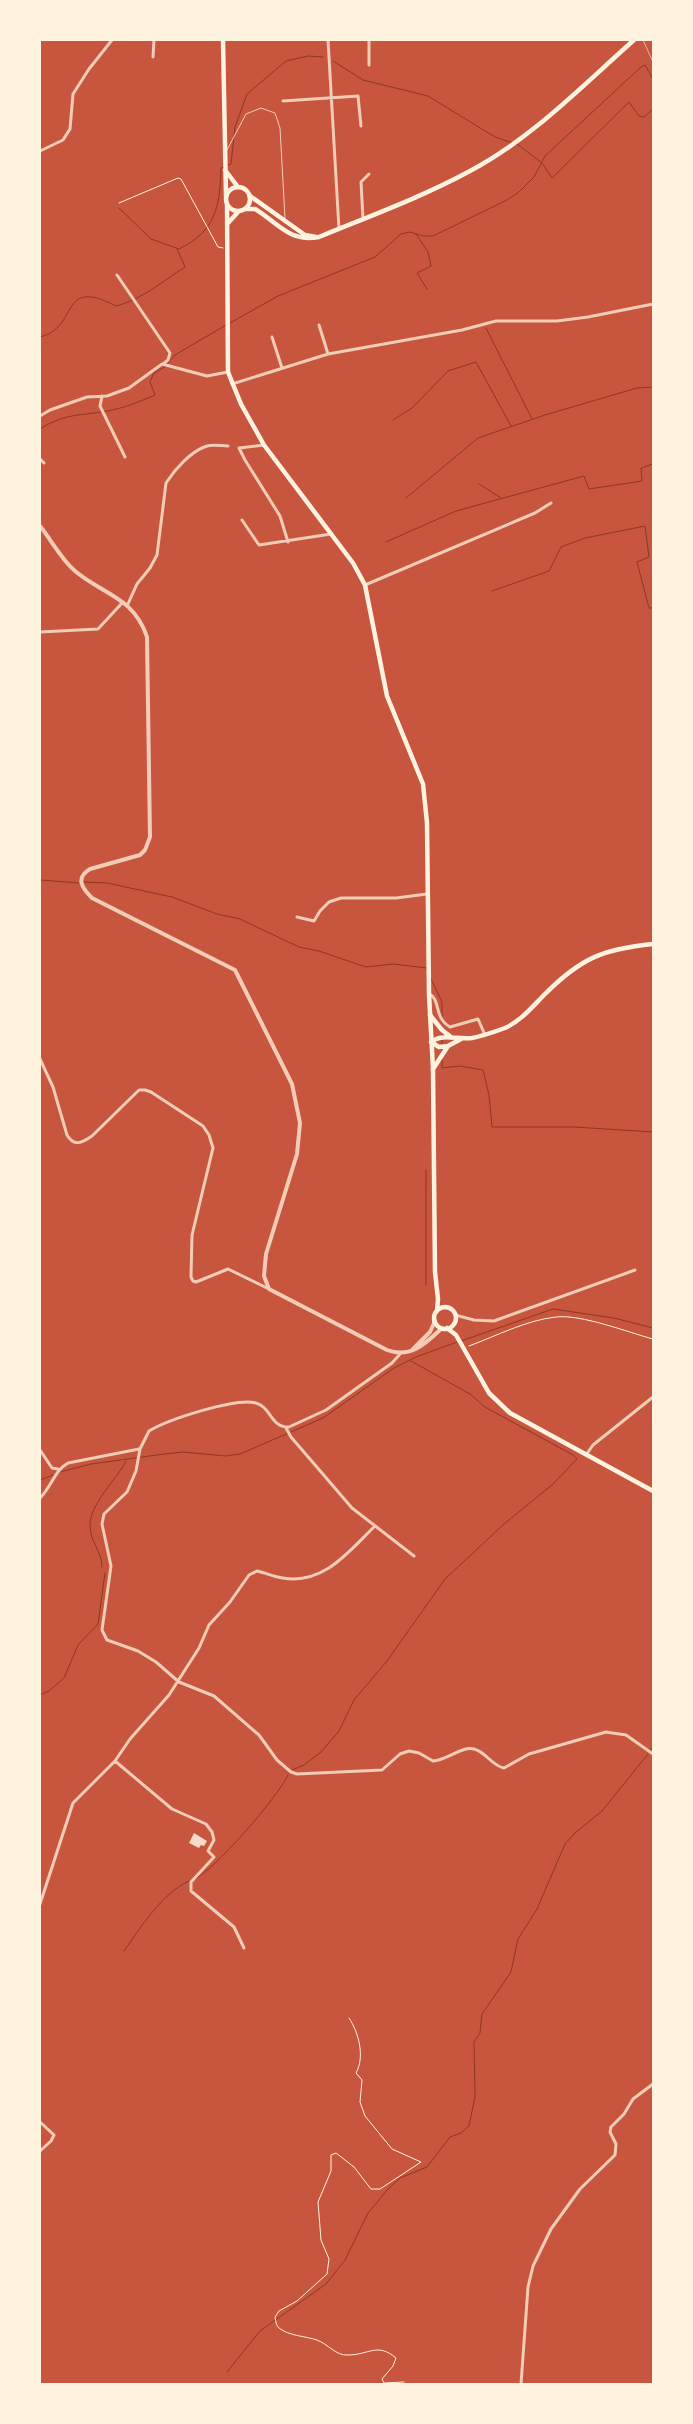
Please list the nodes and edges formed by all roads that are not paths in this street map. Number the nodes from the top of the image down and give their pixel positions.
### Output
1 (112, 40) edge
2 (154, 40) edge
3 (223, 40) edge
4 (328, 40) edge
5 (369, 40) edge
6 (634, 40) edge
7 (153, 57) dead end
8 (369, 65) dead end
9 (331, 98) junction
10 (283, 101) dead end
11 (361, 126) dead end
12 (40, 151) edge
13 (224, 156) junction
14 (225, 169) junction
15 (369, 174) dead end
16 (238, 187) junction
17 (226, 196) junction
18 (250, 196) junction
19 (226, 203) junction
20 (246, 209) junction
21 (238, 212) junction
22 (363, 219) junction
23 (285, 221) junction
24 (227, 224) junction
25 (339, 229) junction
26 (320, 237) junction
27 (117, 275) dead end
28 (653, 304) edge
29 (318, 325) dead end
30 (272, 337) dead end
31 (328, 354) junction
32 (162, 364) junction
33 (282, 368) junction
34 (228, 372) junction
35 (232, 384) junction
36 (102, 396) junction
37 (40, 416) edge
38 (263, 445) junction
39 (228, 446) dead end
40 (125, 457) dead end
41 (40, 459) edge
42 (44, 463) dead end
43 (551, 503) dead end
44 (242, 520) dead end
45 (40, 526) edge
46 (331, 534) junction
47 (288, 542) junction
48 (365, 585) junction
49 (124, 601) junction
50 (127, 606) junction
51 (40, 632) edge
52 (427, 894) junction
53 (297, 917) dead end
54 (653, 944) edge
55 (429, 994) junction
56 (429, 1013) junction
57 (485, 1035) junction
58 (451, 1037) junction
59 (461, 1039) junction
60 (431, 1042) junction
61 (448, 1046) junction
62 (40, 1058) edge
63 (433, 1069) junction
64 (635, 1270) dead end
65 (269, 1289) junction
66 (438, 1296) junction
67 (449, 1308) junction
68 (437, 1311) junction
69 (455, 1315) junction
70 (435, 1321) junction
71 (454, 1323) junction
72 (445, 1328) junction
73 (456, 1337) junction
74 (407, 1353) junction
75 (400, 1354) junction
76 (653, 1397) edge
77 (287, 1429) junction
78 (140, 1449) junction
79 (40, 1450) edge
80 (586, 1455) junction
81 (58, 1469) junction
82 (653, 1491) edge
83 (40, 1498) edge
84 (375, 1526) junction
85 (414, 1556) dead end
86 (179, 1682) junction
87 (653, 1754) edge
88 (115, 1761) junction
89 (40, 1904) edge
90 (244, 1948) dead end
91 (653, 2084) edge
92 (40, 2122) edge
93 (40, 2150) edge
94 (521, 2384) edge

1 - 12 street
2 - 7 street
3 - 13 main road
4 - 9 street
5 - 8 street
6 - 22 main road
9 - 10 street
9 - 11 street
9 - 25 street
13 - 14 main road
13 - 23 lane
14 - 16 main road
14 - 17 main road
15 - 22 street
16 - 17 main road
16 - 18 main road
17 - 19 main road
18 - 20 main road
18 - 23 main road
19 - 21 main road
19 - 24 main road
20 - 21 main road
20 - 26 main road
21 - 24 main road
22 - 25 main road
23 - 26 main road
24 - 34 main road
25 - 26 main road
27 - 32 street
28 - 31 street
29 - 31 street
30 - 33 street
31 - 33 street
32 - 34 street
32 - 36 street
33 - 35 street
34 - 35 main road
35 - 38 main road
36 - 37 street
36 - 40 street
38 - 46 main road
38 - 47 street
39 - 50 street
41 - 42 street
43 - 48 street
44 - 47 street
45 - 49 street
46 - 47 street
46 - 48 main road
48 - 52 main road
49 - 50 street
49 - 51 street
50 - 65 street
52 - 53 street
52 - 55 main road
54 - 57 main road
55 - 56 main road
55 - 57 street
56 - 58 main road
56 - 60 main road
57 - 59 main road
58 - 59 main road
58 - 60 main road
59 - 61 main road
60 - 61 main road
60 - 63 main road
61 - 63 main road
62 - 65 street
63 - 66 main road
64 - 69 street
65 - 75 street
66 - 67 main road
66 - 68 main road
67 - 68 main road
67 - 69 main road
68 - 70 main road
69 - 71 main road
70 - 72 main road
70 - 74 street
71 - 72 main road
71 - 73 main road
72 - 73 main road
72 - 74 street
73 - 80 main road
74 - 75 street
75 - 77 street
76 - 80 street
77 - 78 street
77 - 84 street
78 - 81 street
78 - 86 street
79 - 81 street
80 - 82 main road
81 - 83 street
84 - 85 street
84 - 86 street
86 - 87 street
86 - 88 street
88 - 89 street
88 - 90 street
91 - 94 street
92 - 93 street

